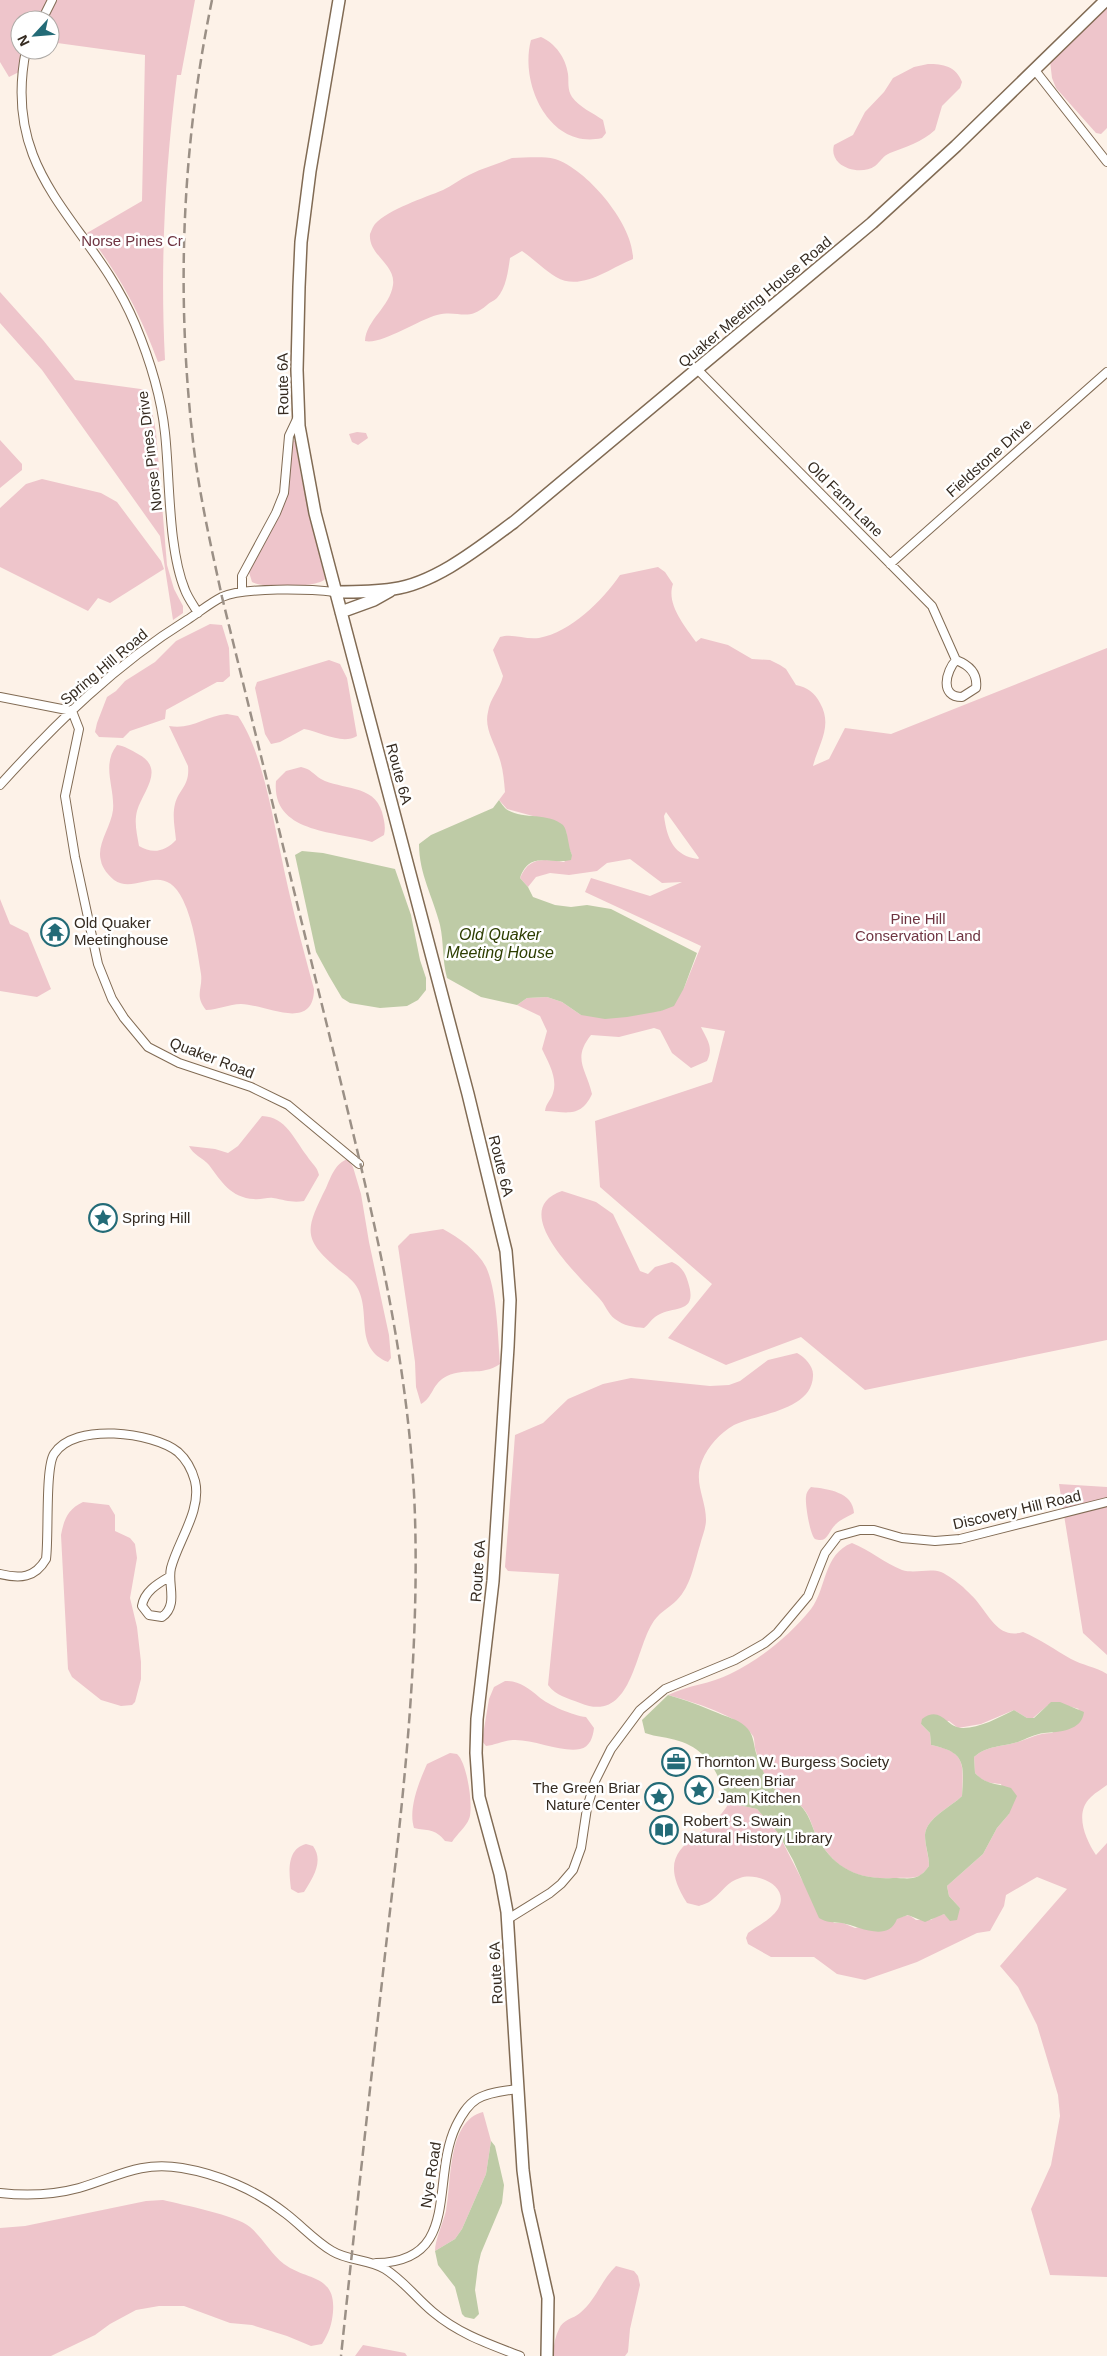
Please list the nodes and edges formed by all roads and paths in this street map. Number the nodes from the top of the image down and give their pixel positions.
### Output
1 (339, 0) edge
2 (1106, 0) edge
3 (23, 60) edge
4 (1034, 70) junction
5 (1107, 162) edge
6 (697, 369) junction
7 (1107, 372) edge
8 (298, 416) junction
9 (890, 564) junction
10 (394, 589) junction
11 (242, 592) junction
12 (335, 592) junction
13 (341, 612) junction
14 (198, 613) junction
15 (956, 660) junction
16 (0, 697) edge
17 (72, 711) junction
18 (0, 785) edge
19 (359, 1164) dead end
20 (1107, 1502) edge
21 (0, 1574) edge
22 (169, 1577) junction
23 (508, 1919) junction
24 (518, 2089) junction
25 (0, 2193) edge
26 (374, 2263) junction
27 (520, 2356) edge
28 (547, 2356) edge

1 - 8 main road, Route 6A
2 - 4 main road, Quaker Meeting House Road
3 - 14 street, Norse Pines Drive
4 - 5 street
4 - 6 main road, Quaker Meeting House Road
6 - 9 street, Old Farm Lane
6 - 10 main road, Quaker Meeting House Road
7 - 9 street, Fieldstone Drive
8 - 11 street
8 - 12 main road, Route 6A
9 - 15 street, Old Farm Lane
10 - 12 main road, Quaker Meeting House Road
10 - 13 main road, Quaker Meeting House Road
11 - 12 street, Spring Hill Road
11 - 14 street, Spring Hill Road
12 - 13 main road, Route 6A
13 - 23 main road, Route 6A
14 - 17 street, Spring Hill Road
15 - 15 street
16 - 17 street
17 - 18 street, Spring Hill Road
17 - 19 street, Quaker Road
20 - 23 street, Discovery Hill Road
21 - 22 street
22 - 22 street
23 - 24 main road, Route 6A
24 - 26 street, Nye Road
24 - 28 main road, Route 6A
25 - 26 street
26 - 27 street

